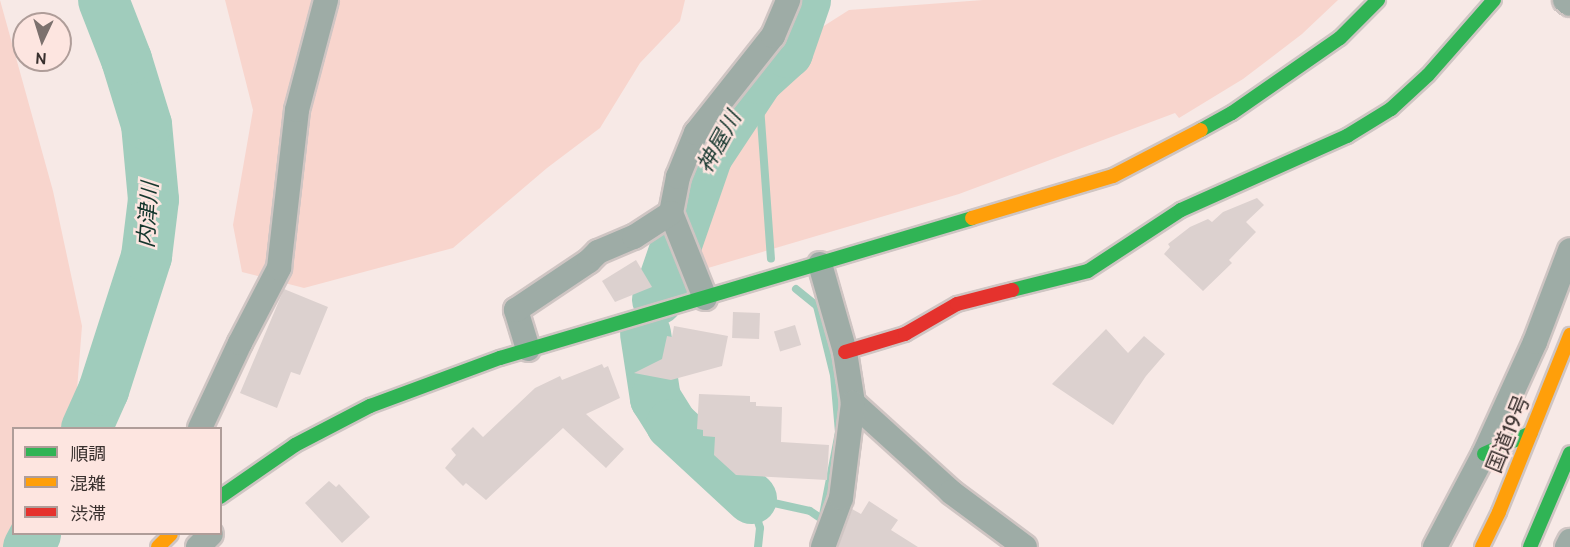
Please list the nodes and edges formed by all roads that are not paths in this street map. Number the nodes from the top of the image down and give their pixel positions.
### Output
1 (326, 0) edge
2 (789, 0) edge
3 (1378, 0) edge
4 (1494, 0) edge
5 (1565, 0) edge
6 (1570, 4) edge
7 (677, 226) junction
8 (1570, 250) edge
9 (820, 264) junction
10 (705, 298) junction
11 (1570, 335) edge
12 (528, 350) junction
13 (845, 352) junction
14 (853, 403) junction
15 (201, 427) edge
16 (1531, 433) junction
17 (1570, 453) edge
18 (1484, 454) junction
19 (222, 500) edge
20 (170, 535) edge
21 (210, 535) edge
22 (1570, 541) edge
23 (158, 547) edge
24 (198, 547) edge
25 (823, 547) edge
26 (1025, 547) edge
27 (1435, 547) edge
28 (1482, 547) edge
29 (1530, 547) edge
30 (1567, 547) edge

1 - 15 street
2 - 7 street
3 - 9 main road
4 - 13 main road
5 - 6 street
7 - 10 street
7 - 12 street
8 - 18 street
9 - 10 main road
9 - 13 street
10 - 12 main road
11 - 16 main road, 国道19号
12 - 19 main road
13 - 14 street
14 - 25 street
14 - 26 street
16 - 18 main road
16 - 28 main road, 国道19号
17 - 29 main road
18 - 27 street
20 - 23 main road
21 - 24 street
22 - 30 street

